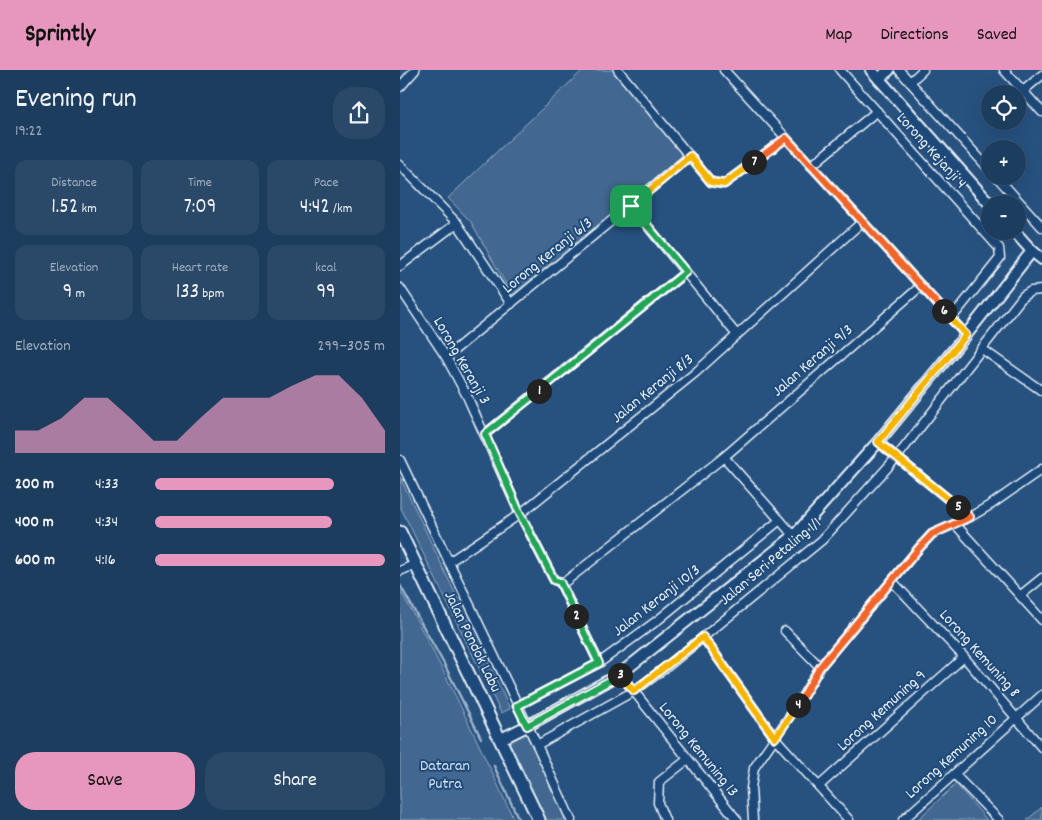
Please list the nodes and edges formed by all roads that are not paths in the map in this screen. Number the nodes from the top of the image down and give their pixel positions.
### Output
1 (415, 70) edge
2 (618, 70) edge
3 (724, 70) edge
4 (840, 70) edge
5 (871, 70) edge
6 (889, 70) edge
7 (899, 70) edge
8 (923, 70) edge
9 (1004, 70) edge
10 (1042, 75) edge
11 (879, 79) junction
12 (910, 82) junction
13 (1018, 85) edge
14 (400, 87) edge
15 (1026, 88) edge
16 (1026, 94) edge
17 (877, 111) junction
18 (1042, 112) edge
19 (786, 138) junction
20 (690, 156) junction
21 (981, 160) edge
22 (400, 165) edge
23 (811, 166) junction
24 (1004, 185) edge
25 (982, 195) edge
26 (631, 206) junction
27 (862, 222) junction
28 (458, 224) junction
29 (1042, 227) edge
30 (1022, 240) edge
31 (1032, 251) junction
32 (1042, 259) edge
33 (400, 266) edge
34 (686, 272) junction
35 (921, 286) junction
36 (400, 288) edge
37 (1042, 290) edge
38 (511, 304) junction
39 (951, 319) junction
40 (737, 335) junction
41 (966, 335) junction
42 (982, 349) junction
43 (446, 357) junction
44 (1042, 391) edge
45 (485, 434) junction
46 (878, 442) junction
47 (724, 456) junction
48 (897, 457) junction
49 (400, 460) edge
50 (1042, 469) edge
51 (520, 514) junction
52 (970, 517) junction
53 (780, 520) junction
54 (955, 524) junction
55 (400, 532) edge
56 (794, 536) junction
57 (450, 562) junction
58 (416, 564) junction
59 (400, 571) edge
60 (1042, 578) edge
61 (892, 581) junction
62 (560, 582) junction
63 (1021, 595) junction
64 (1042, 620) edge
65 (785, 631) dead end
66 (703, 637) junction
67 (964, 657) junction
68 (599, 663) junction
69 (820, 667) junction
70 (620, 674) junction
71 (634, 691) junction
72 (1042, 695) edge
73 (517, 706) junction
74 (1016, 718) junction
75 (527, 726) junction
76 (500, 738) junction
77 (775, 738) junction
78 (537, 746) junction
79 (1042, 748) edge
80 (687, 760) junction
81 (954, 774) junction
82 (819, 786) junction
83 (539, 820) edge
84 (571, 820) edge
85 (665, 820) edge
86 (737, 820) edge
87 (752, 820) edge
88 (849, 820) edge
89 (904, 820) edge
90 (1000, 820) edge

1 - 14 street
2 - 20 street
3 - 19 street
4 - 17 street, Lorong Kejanji 4
5 - 11 street
6 - 11 street
7 - 12 street
8 - 12 street
9 - 13 street
10 - 15 street
11 - 25 street
12 - 21 street
16 - 18 street
17 - 23 street
17 - 39 street, Lorong Kejanji 4
19 - 20 street
19 - 23 street
20 - 26 street, Lorong Keranji 6/3
22 - 28 street
23 - 27 street
24 - 29 street
26 - 34 street
26 - 38 street, Lorong Keranji 6/3
27 - 35 street
27 - 40 street, Jalan Keranji 8/3
28 - 33 street
28 - 38 street
30 - 31 street
31 - 32 street
31 - 41 street
34 - 40 street
34 - 45 street
35 - 39 street
35 - 47 street, Jalan Keranji 9/3
36 - 43 street, Lorong Keranji 3
37 - 42 street, Jalan Seri Petaling 1/1
38 - 43 street, Lorong Keranji 6/3
39 - 41 street
40 - 51 street, Jalan Keranji 8/3
41 - 46 street
42 - 44 street
42 - 48 street, Jalan Seri Petaling 1/1
43 - 45 street, Lorong Keranji 3
45 - 51 street, Lorong Keranji 3
46 - 48 street
46 - 56 street
47 - 53 street
47 - 62 street, Jalan Keranji 9/3
48 - 52 street
48 - 66 street, Jalan Seri Petaling 1/1
49 - 57 street
50 - 52 street
51 - 57 street, Jalan Keranji 8/3
51 - 62 street, Lorong Keranji 3
52 - 54 street
53 - 56 street
53 - 68 street, Jalan Keranji 10/3
54 - 61 street
54 - 63 street
55 - 58 main road, Jalan Pondok Labu
56 - 70 street
57 - 73 street
58 - 59 street
58 - 76 main road, Jalan Pondok Labu
60 - 63 street
61 - 67 street, Lorong Kemuning 8
61 - 69 street
62 - 68 street, Lorong Keranji 3
63 - 64 street
65 - 69 street
66 - 71 street, Jalan Seri Petaling 1/1
66 - 77 street
67 - 74 street, Lorong Kemuning 8
67 - 82 street, Lorong Kemuning 9
68 - 73 street, Jalan Keranji 10/3
69 - 77 street
70 - 71 street, Lorong Kemuning 13
70 - 75 street
71 - 78 street, Jalan Seri Petaling 1/1
71 - 80 street, Lorong Kemuning 13
72 - 74 street, Lorong Kemuning 10
73 - 75 street
74 - 79 street, Lorong Kemuning 8
74 - 81 street, Lorong Kemuning 10
75 - 76 street
75 - 78 street
76 - 83 main road, Jalan Pondok Labu
77 - 82 street
77 - 87 street
78 - 84 street
80 - 85 street
80 - 86 street, Lorong Kemuning 13
81 - 89 street, Lorong Kemuning 10
81 - 90 street
82 - 88 street

